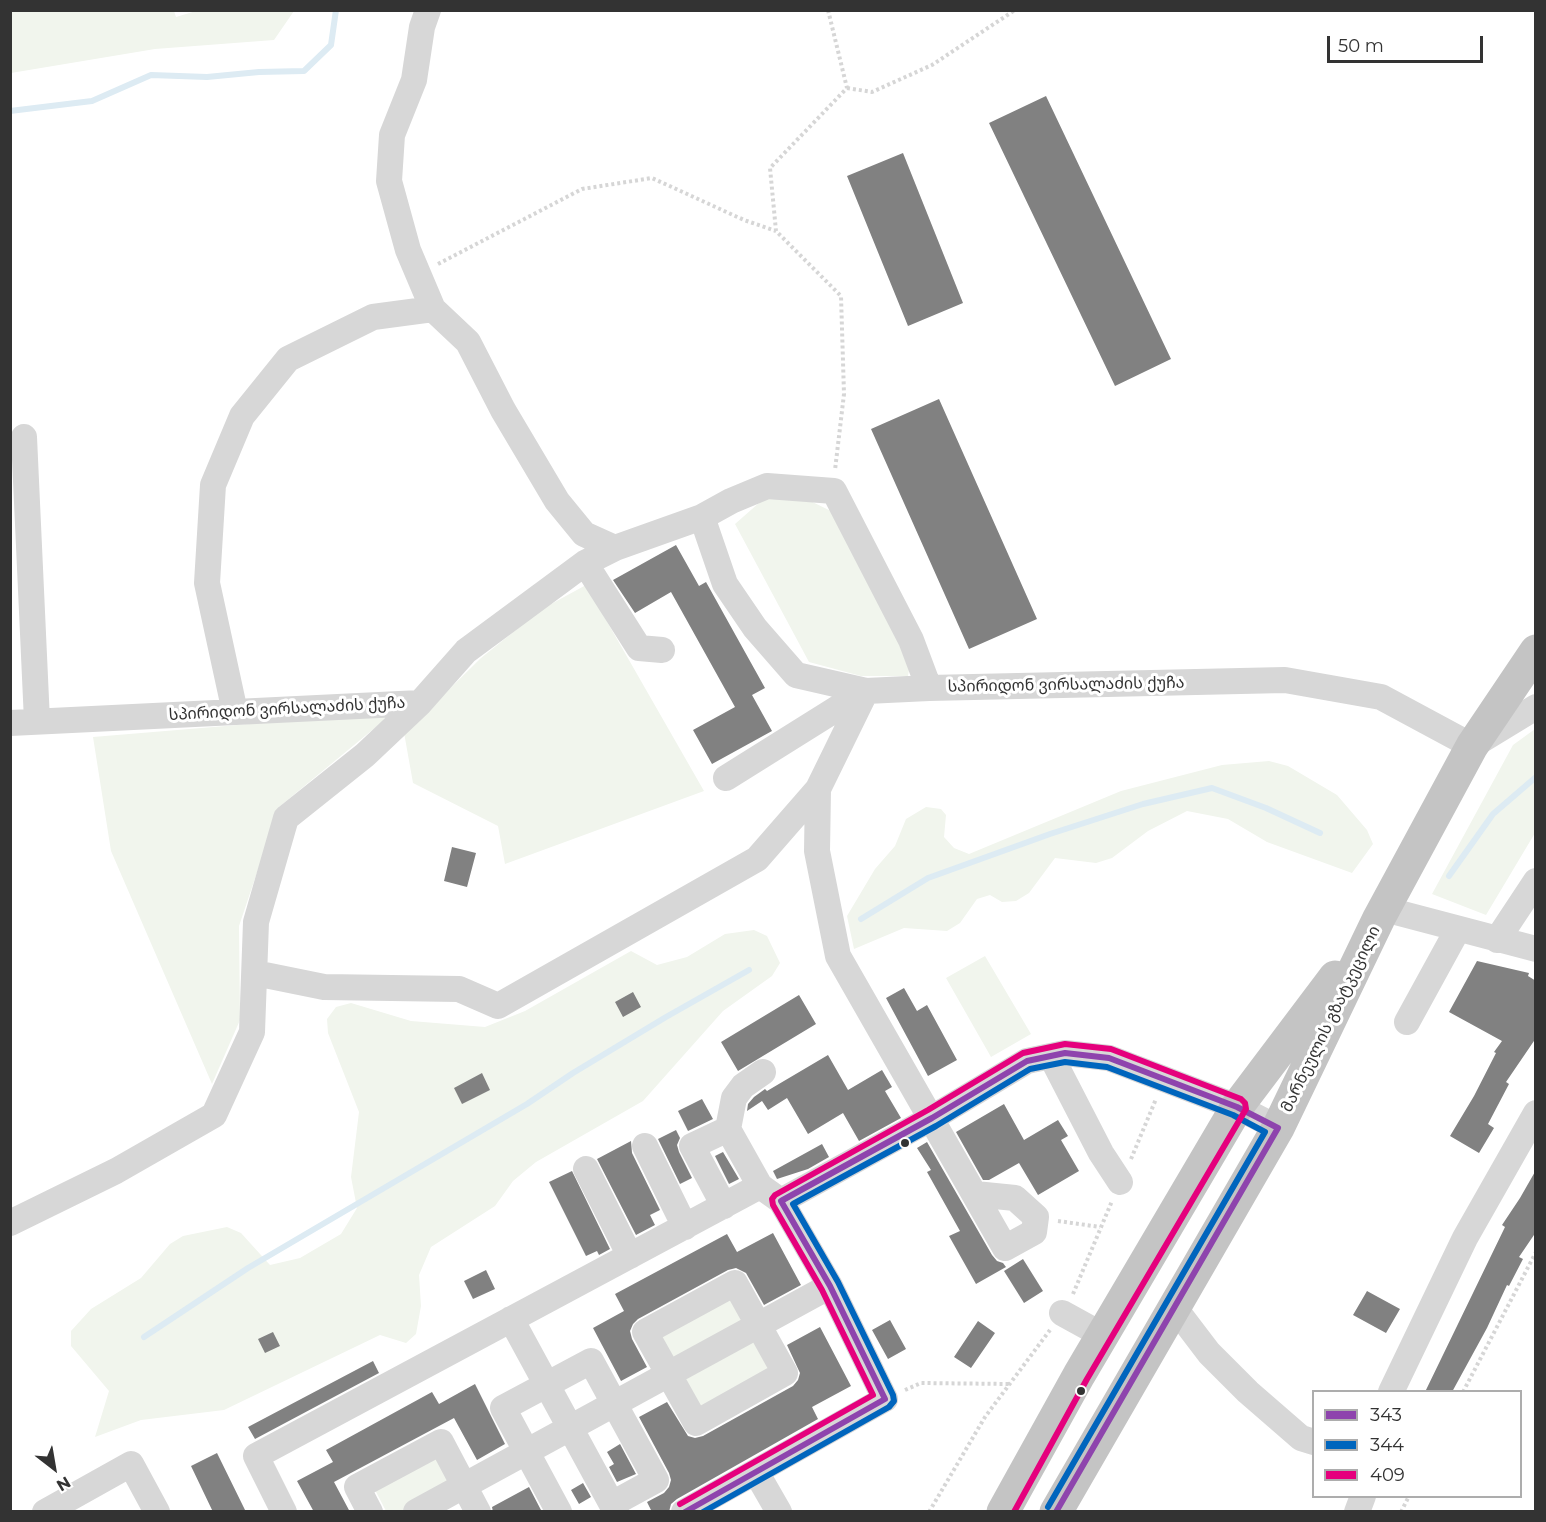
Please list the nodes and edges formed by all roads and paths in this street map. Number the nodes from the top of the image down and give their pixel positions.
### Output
1 (428, 10) edge
2 (828, 10) edge
3 (1015, 10) edge
4 (847, 88) junction
5 (776, 231) junction
6 (418, 272) junction
7 (433, 309) junction
8 (24, 437) dead end
9 (834, 490) junction
10 (702, 517) junction
11 (615, 548) junction
12 (585, 563) junction
13 (662, 650) dead end
14 (1536, 651) edge
15 (929, 688) junction
16 (866, 691) junction
17 (420, 703) junction
18 (1536, 707) edge
19 (235, 712) junction
20 (37, 721) junction
21 (10, 723) edge
22 (1472, 746) junction
23 (726, 778) dead end
24 (818, 789) junction
25 (1536, 881) edge
26 (1382, 913) junction
27 (1458, 929) junction
28 (1497, 940) junction
29 (1536, 949) edge
30 (255, 973) junction
31 (1407, 1022) dead end
32 (1051, 1056) junction
33 (763, 1072) dead end
34 (1237, 1107) junction
35 (1536, 1113) edge
36 (932, 1118) junction
37 (1278, 1128) junction
38 (728, 1129) junction
39 (645, 1146) dead end
40 (586, 1169) dead end
41 (1120, 1182) dead end
42 (760, 1186) junction
43 (975, 1194) junction
44 (781, 1201) junction
45 (724, 1206) junction
46 (1036, 1217) junction
47 (10, 1223) edge
48 (685, 1227) junction
49 (1100, 1227) dead end
50 (1536, 1252) edge
51 (630, 1256) junction
52 (830, 1286) junction
53 (1174, 1307) junction
54 (1062, 1313) dead end
55 (511, 1319) junction
56 (758, 1326) junction
57 (1102, 1335) junction
58 (669, 1374) junction
59 (547, 1384) junction
60 (1011, 1384) dead end
61 (1392, 1390) edge
62 (1464, 1390) edge
63 (885, 1399) junction
64 (614, 1403) junction
65 (570, 1427) junction
66 (1312, 1441) edge
67 (526, 1451) junction
68 (756, 1472) junction
69 (464, 1485) junction
70 (1363, 1498) edge
71 (1408, 1498) edge
72 (614, 1508) edge
73 (45, 1512) edge
74 (157, 1512) edge
75 (284, 1512) edge
76 (370, 1512) edge
77 (416, 1512) edge
78 (478, 1512) edge
79 (559, 1512) edge
80 (684, 1512) edge
81 (779, 1512) edge
82 (1003, 1512) edge
83 (1056, 1512) edge
84 (1357, 1512) edge
85 (1401, 1512) edge

1 - 6 street
2 - 4 path
3 - 4 path
4 - 5 path
5 - 6 path
5 - 9 path
6 - 7 street
7 - 11 street
7 - 19 street
8 - 20 street
9 - 10 street, სპირიდონ ვირსალაძის ქუჩა
9 - 15 street, სპირიდონ ვირსალაძის ქუჩა
10 - 11 street, სპირიდონ ვირსალაძის ქუჩა
10 - 16 street
11 - 12 street, სპირიდონ ვირსალაძის ქუჩა
12 - 13 street
12 - 17 street, სპირიდონ ვირსალაძის ქუჩა
14 - 22 highway
15 - 16 street
15 - 22 street, სპირიდონ ვირსალაძის ქუჩა
16 - 23 street
16 - 24 street
17 - 19 street, სპირიდონ ვირსალაძის ქუჩა
17 - 30 street
18 - 22 street
19 - 20 street, სპირიდონ ვირსალაძის ქუჩა
20 - 21 street, სპირიდონ ვირსალაძის ქუჩა
22 - 26 highway
24 - 30 street
24 - 36 street
25 - 28 street
26 - 27 street
26 - 34 highway, მარნეულის გზატკეცილი
26 - 37 highway, მარნეულის გზატკეცილი
27 - 28 street
27 - 31 street
28 - 29 street
30 - 47 street
32 - 34 street
32 - 36 street
32 - 41 street
33 - 38 street
34 - 37 street
34 - 57 highway, მარნეულის გზატკეცილი
35 - 61 street
36 - 43 street
36 - 44 street
37 - 53 highway, მარნეულის გზატკეცილი
38 - 42 street
38 - 45 street
39 - 48 street
40 - 51 street
42 - 44 street
42 - 45 street
43 - 46 street
43 - 46 street
44 - 52 street
45 - 48 street
46 - 49 path
48 - 51 street
50 - 62 path
51 - 55 street
52 - 56 street
52 - 63 street
53 - 66 street
53 - 83 highway, მარნეულის გზატკეცილი
54 - 57 street
55 - 59 street
55 - 75 street
56 - 58 street
56 - 58 street
56 - 58 street
57 - 82 highway, მარნეულის გზატკეცილი
58 - 64 street
59 - 64 street
59 - 65 street
59 - 67 street
60 - 63 path
63 - 68 street
64 - 65 street
64 - 72 street
65 - 67 street
65 - 72 street
67 - 69 street
67 - 79 street
68 - 80 street
68 - 81 street
69 - 76 street
69 - 77 street
69 - 78 street
70 - 84 street
71 - 85 path
73 - 74 street

